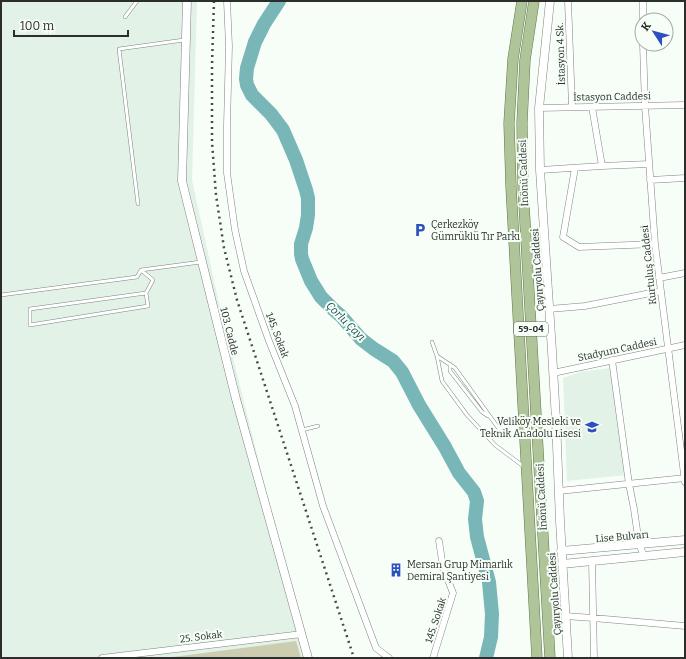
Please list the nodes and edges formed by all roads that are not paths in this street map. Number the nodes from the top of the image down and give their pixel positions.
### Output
1 (137, 1) edge
2 (187, 1) edge
3 (228, 1) edge
4 (522, 1) edge
5 (534, 1) edge
6 (550, 1) edge
7 (568, 1) edge
8 (642, 1) edge
9 (643, 12) edge
10 (125, 17) dead end
11 (186, 40) junction
12 (644, 52) edge
13 (685, 105) edge
14 (645, 106) junction
15 (572, 107) junction
16 (592, 107) junction
17 (538, 108) junction
18 (649, 164) junction
19 (602, 166) junction
20 (575, 168) junction
21 (540, 170) junction
22 (685, 178) edge
23 (650, 180) junction
24 (138, 204) dead end
25 (655, 244) junction
26 (202, 261) junction
27 (141, 270) junction
28 (685, 273) edge
29 (660, 278) junction
30 (661, 291) junction
31 (146, 293) junction
32 (1, 295) edge
33 (549, 309) junction
34 (432, 342) dead end
35 (685, 345) edge
36 (668, 348) junction
37 (437, 356) junction
38 (612, 360) junction
39 (450, 364) junction
40 (553, 373) junction
41 (490, 417) junction
42 (524, 419) junction
43 (318, 426) dead end
44 (302, 430) junction
45 (526, 468) junction
46 (685, 478) edge
47 (685, 482) edge
48 (629, 484) junction
49 (559, 492) junction
50 (685, 540) edge
51 (439, 541) dead end
52 (639, 544) junction
53 (562, 551) junction
54 (685, 552) edge
55 (644, 556) junction
56 (592, 561) junction
57 (562, 564) junction
58 (565, 616) junction
59 (593, 618) junction
60 (685, 626) edge
61 (302, 634) junction
62 (102, 658) edge
63 (308, 658) edge
64 (389, 658) edge
65 (433, 658) edge
66 (537, 658) edge
67 (550, 658) edge
68 (568, 658) edge
69 (594, 658) edge

1 - 10 lane
2 - 11 street, 103. Cadde
3 - 44 street, 145. Sokak
4 - 42 main road, 59-04
5 - 67 main road, İnönü Caddesi / 59-04
6 - 17 street, Çayıryolu Caddesi
7 - 15 street, İstasyon 4 Sk.
8 - 9 street
11 - 24 lane
11 - 26 street, 103. Cadde
12 - 14 street, Kurtuluş Caddesi
13 - 14 street, İstasyon Caddesi
14 - 16 street, İstasyon Caddesi
14 - 18 street, Kurtuluş Caddesi
15 - 16 street, İstasyon Caddesi
15 - 17 street, İstasyon Caddesi
16 - 19 street
17 - 21 street, Çayıryolu Caddesi
18 - 19 street
18 - 23 street, Kurtuluş Caddesi
19 - 20 street
20 - 21 street
20 - 25 street
21 - 33 street, Çayıryolu Caddesi
22 - 23 street
23 - 25 street, Kurtuluş Caddesi
25 - 29 street, Kurtuluş Caddesi
26 - 27 lane
26 - 61 street, 103. Cadde
27 - 31 lane
27 - 32 lane
28 - 29 street
29 - 30 street, Kurtuluş Caddesi
30 - 33 street
30 - 36 street, Kurtuluş Caddesi
31 - 31 lane
33 - 40 street, Çayıryolu Caddesi
34 - 37 lane
35 - 36 street, Stadyum Caddesi
36 - 38 street, Stadyum Caddesi
36 - 46 street, Kurtuluş Caddesi
37 - 39 lane
37 - 45 lane
38 - 40 street, Stadyum Caddesi
38 - 48 street
39 - 41 lane
39 - 41 lane
40 - 49 street, Çayıryolu Caddesi
41 - 42 lane
42 - 45 main road, 59-04
43 - 44 lane
44 - 64 street, 145. Sokak
45 - 66 main road, 59-04
46 - 47 street, Kurtuluş Caddesi
46 - 48 street
48 - 49 street
48 - 52 street
49 - 53 street, Çayıryolu Caddesi
50 - 52 street, Lise Bulvarı
51 - 65 street, 145. Sokak
52 - 53 street, Lise Bulvarı
52 - 55 street
53 - 57 street, Çayıryolu Caddesi
54 - 55 street
55 - 56 street
56 - 57 street
56 - 59 street
57 - 58 street, Çayıryolu Caddesi
58 - 59 street
58 - 68 street, Çayıryolu Caddesi
59 - 60 street
59 - 69 street
61 - 62 street, 25. Sokak
61 - 63 street, 103. Cadde

